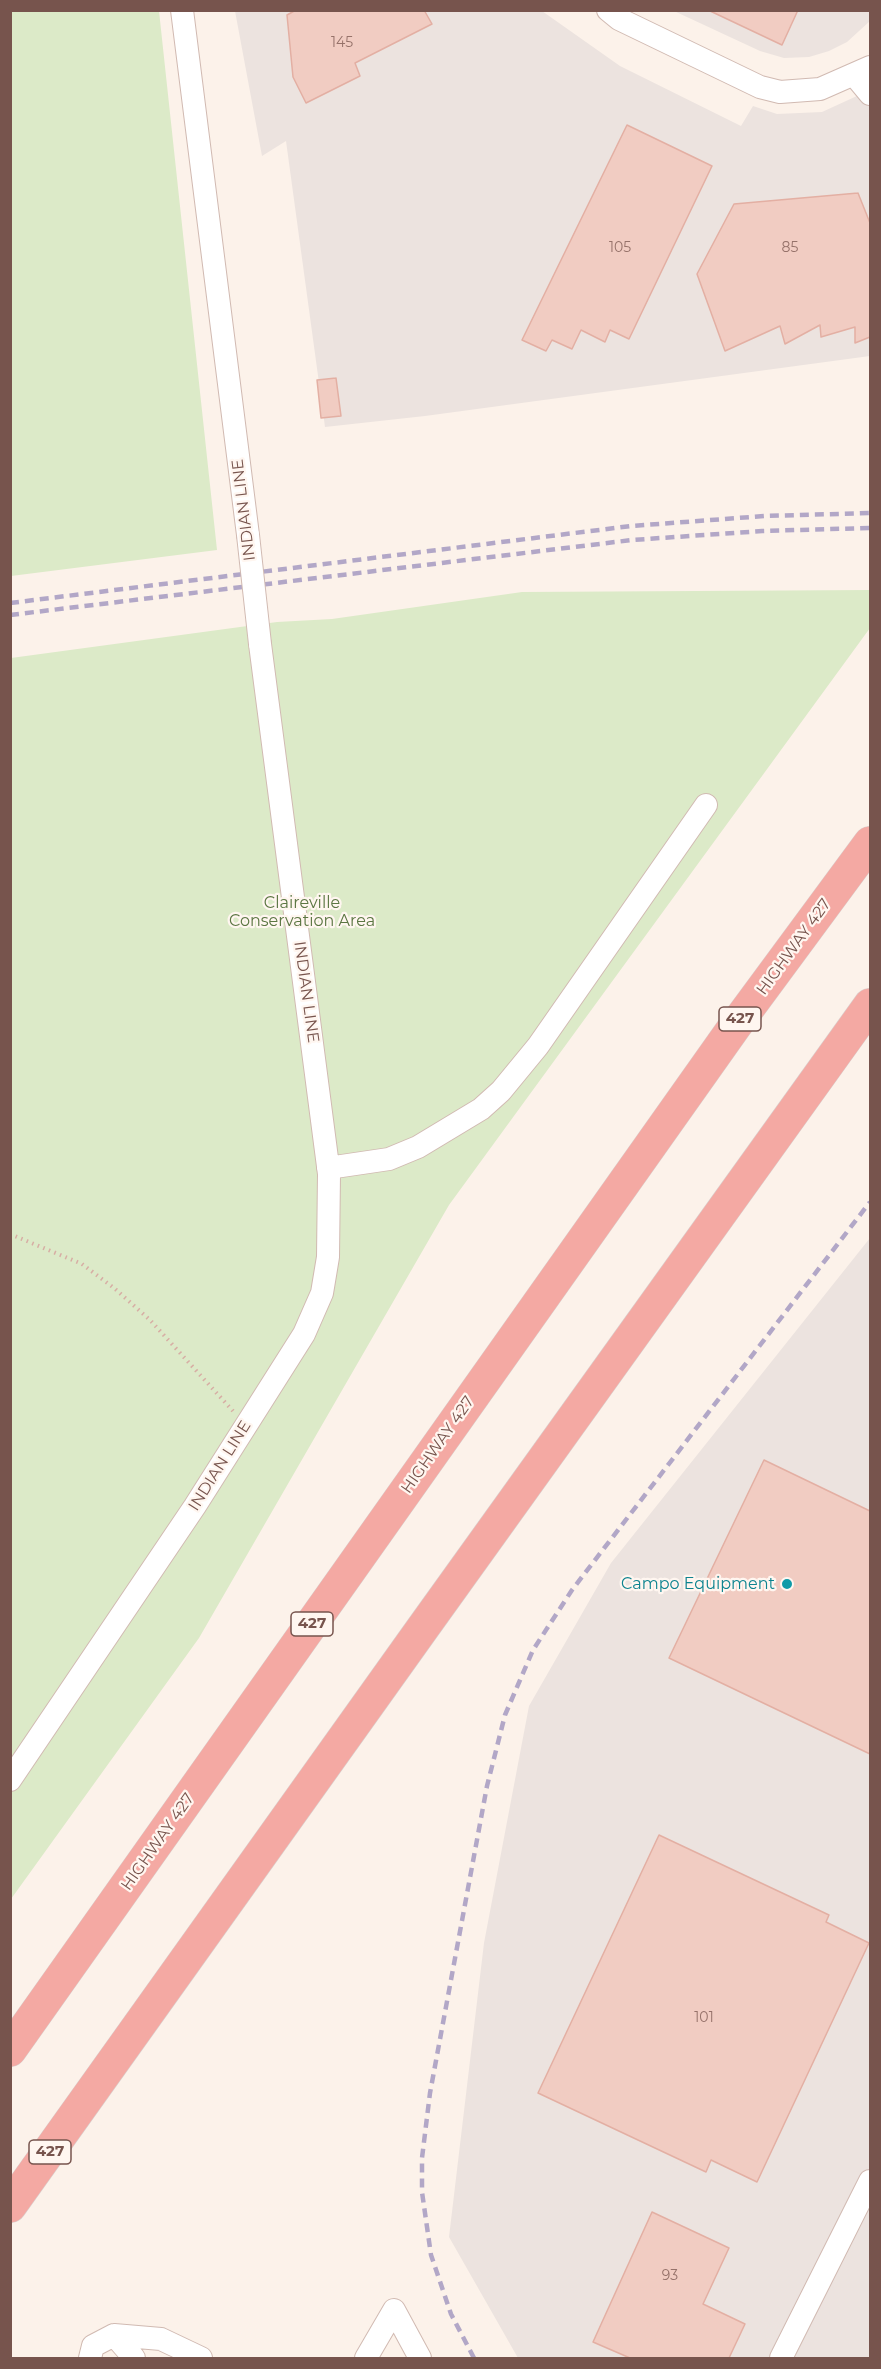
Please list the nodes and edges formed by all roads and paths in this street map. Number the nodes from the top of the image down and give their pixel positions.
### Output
1 (182, 10) edge
2 (608, 10) edge
3 (863, 72) edge
4 (870, 94) edge
5 (706, 805) dead end
6 (870, 843) edge
7 (870, 1005) edge
8 (328, 1168) junction
9 (10, 1234) edge
10 (245, 1425) junction
11 (10, 1780) edge
12 (10, 2050) edge
13 (870, 2181) edge
14 (10, 2206) edge
15 (114, 2336) junction
16 (90, 2358) edge
17 (134, 2358) edge
18 (201, 2358) edge
19 (366, 2358) edge
20 (420, 2358) edge
21 (781, 2358) edge

1 - 8 street, INDIAN LINE, bridge
2 - 3 street
3 - 4 street
5 - 8 street
6 - 12 highway, HIGHWAY 427 / 427
7 - 14 highway, 427
8 - 10 street, INDIAN LINE
9 - 10 path
10 - 11 street, INDIAN LINE
13 - 21 street
15 - 16 street
15 - 17 street
15 - 18 street
19 - 20 street

